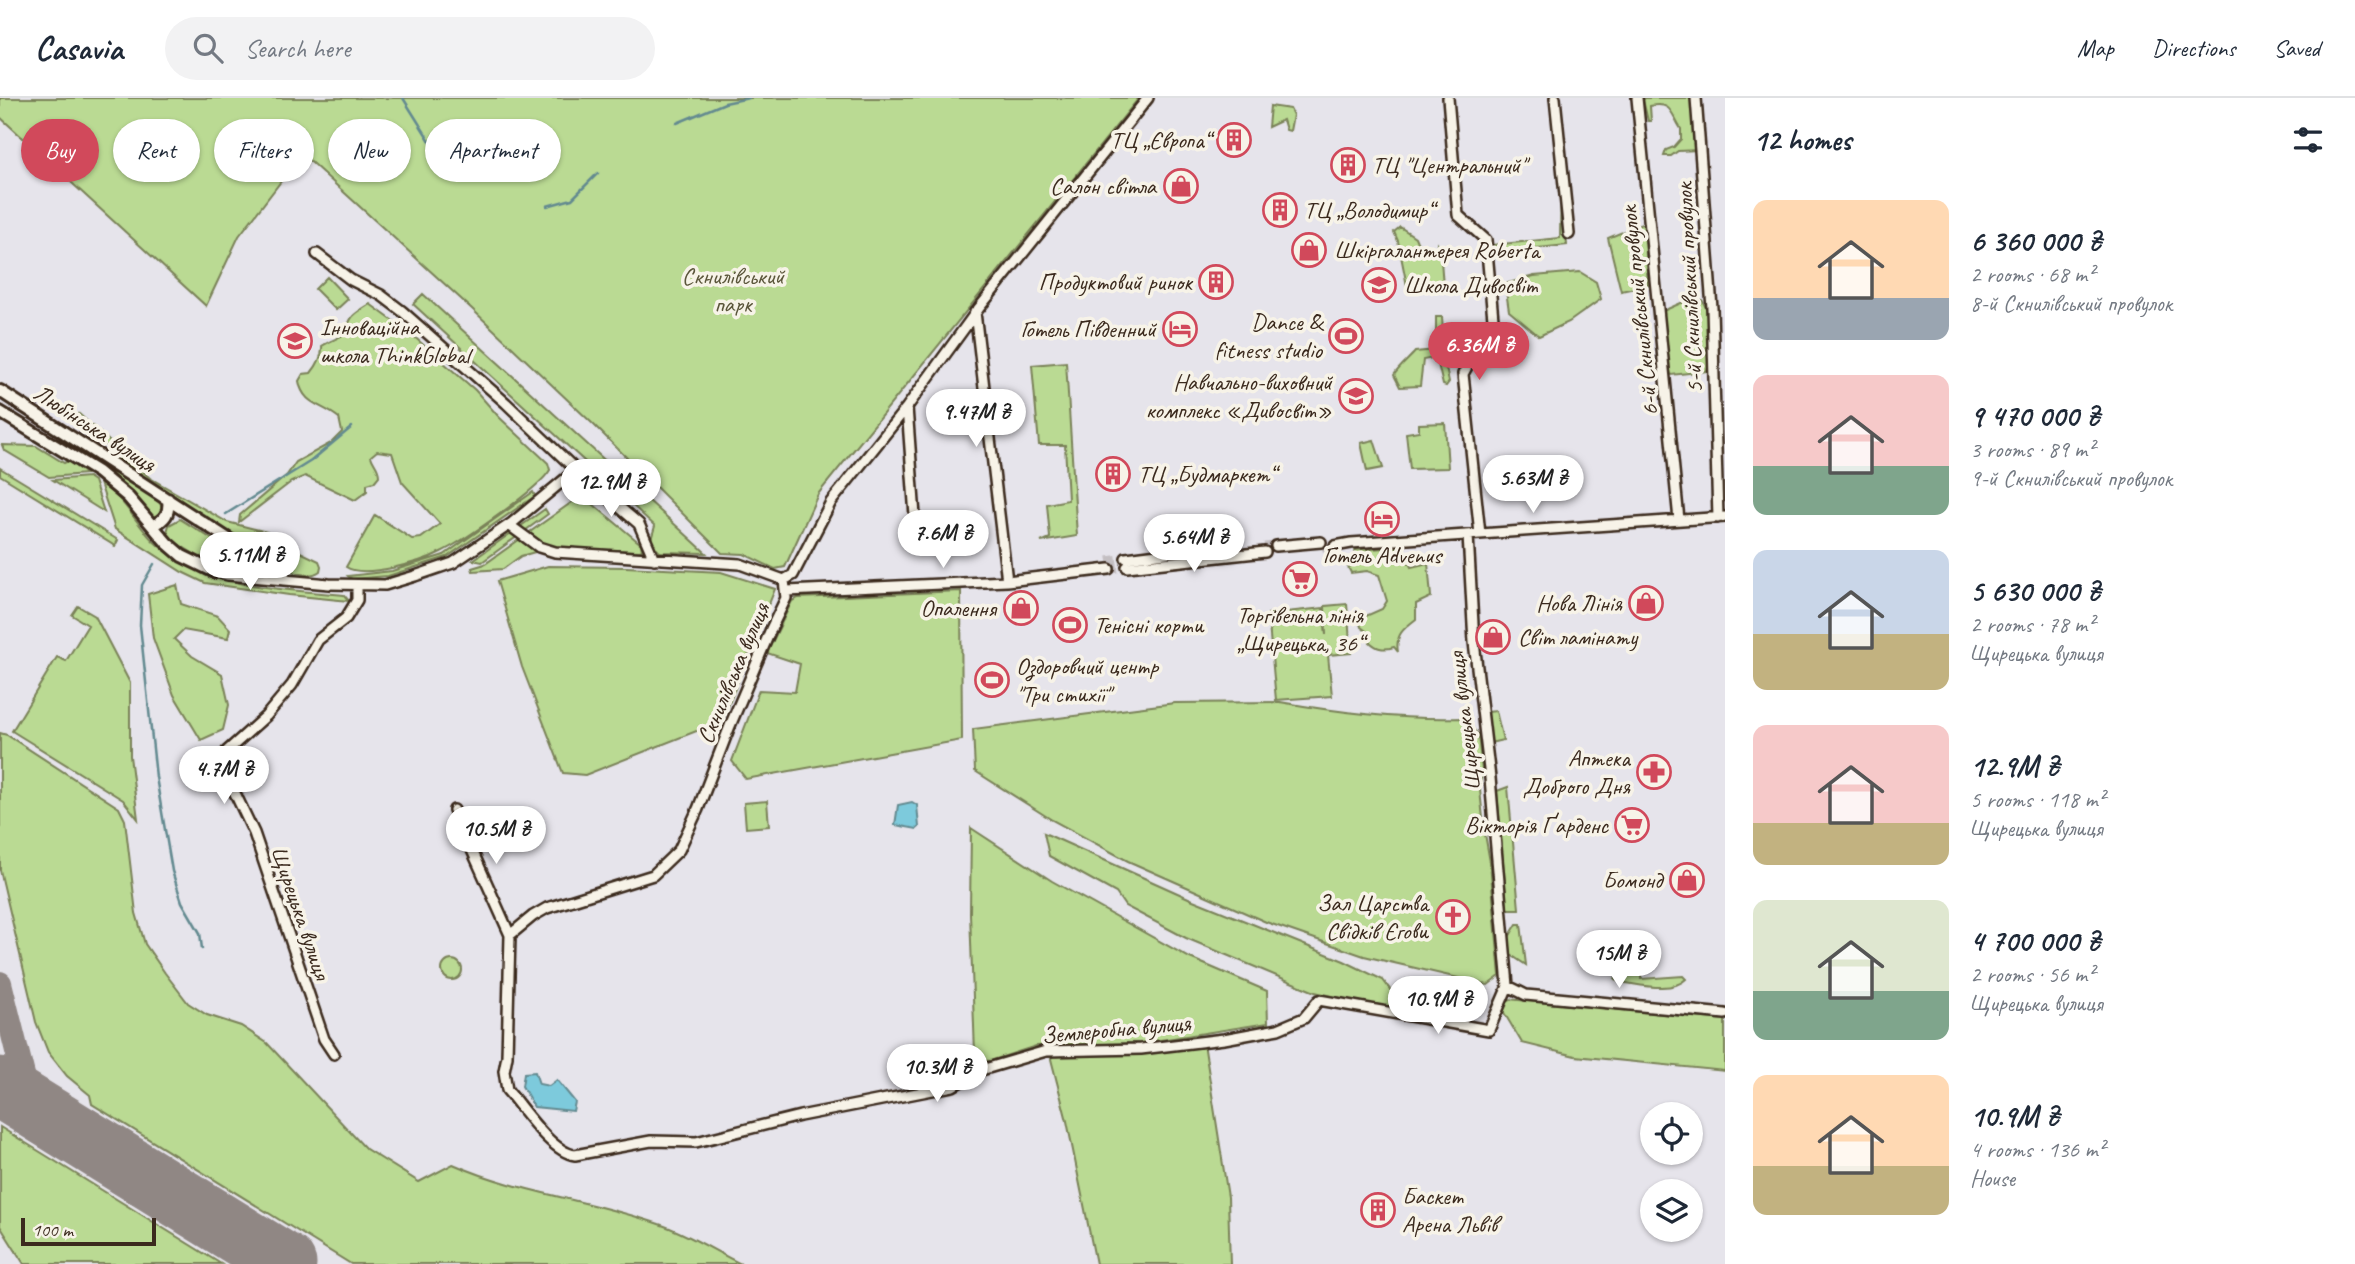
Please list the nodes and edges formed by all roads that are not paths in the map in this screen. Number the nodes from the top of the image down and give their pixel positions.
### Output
1 (1148, 98) edge
2 (1448, 98) edge
3 (1555, 98) edge
4 (1637, 98) edge
5 (1696, 98) edge
6 (1569, 234) dead end
7 (317, 254) dead end
8 (975, 312) junction
9 (0, 391) edge
10 (906, 407) junction
11 (0, 412) edge
12 (576, 470) junction
13 (168, 499) junction
14 (1722, 517) edge
15 (1679, 520) junction
16 (510, 524) junction
17 (153, 526) junction
18 (916, 530) dead end
19 (1480, 534) junction
20 (1468, 535) junction
21 (233, 542) junction
22 (1338, 543) tunnel mouth
23 (1322, 544) tunnel mouth
24 (1276, 548) tunnel mouth
25 (1262, 550) tunnel mouth
26 (654, 559) junction
27 (1126, 562) tunnel mouth
28 (1106, 566) tunnel mouth
29 (215, 572) junction
30 (290, 580) junction
31 (784, 580) junction
32 (1006, 581) junction
33 (357, 585) junction
34 (787, 591) junction
35 (454, 810) dead end
36 (510, 935) junction
37 (1508, 986) junction
38 (1725, 1014) edge
39 (334, 1054) dead end

1 - 8 street, Скнилівська вулиця
2 - 19 street
3 - 6 street
4 - 15 street, 6-й Скнилівський провулок
5 - 14 street, 5-й Скнилівський провулок
7 - 12 street
8 - 10 street, Скнилівська вулиця
8 - 32 street
9 - 13 street, Любінська вулиця
10 - 18 street
10 - 31 street, Скнилівська вулиця
11 - 17 street, Любінська вулиця
12 - 16 street
12 - 26 street
13 - 17 street, Любінська вулиця
13 - 21 street, Любінська вулиця
14 - 15 street
15 - 19 street
16 - 26 street
16 - 33 street
17 - 29 street, Любінська вулиця
19 - 20 street
20 - 22 street
20 - 37 street, Щирецька вулиця
21 - 29 street
21 - 30 street, Любінська вулиця
23 - 24 street
25 - 27 street
26 - 31 street
28 - 32 street
29 - 30 street, Любінська вулиця
30 - 33 street
31 - 34 street, Скнилівська вулиця
32 - 34 street
33 - 39 street, Щирецька вулиця
34 - 36 street, Скнилівська вулиця
35 - 36 street
36 - 37 street, Землеробна вулиця
37 - 38 street

